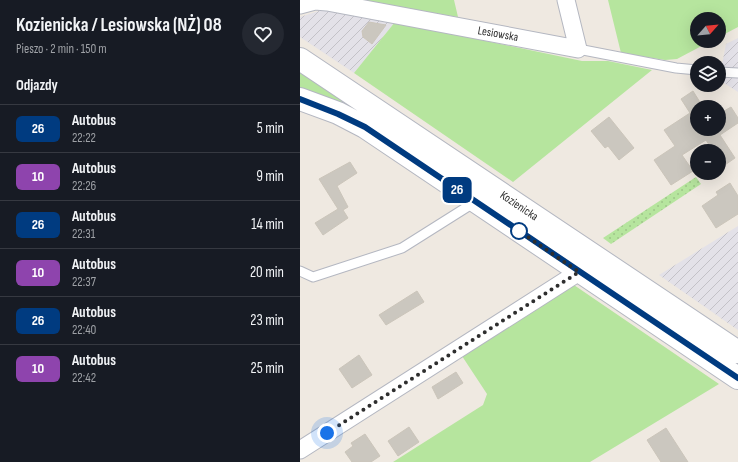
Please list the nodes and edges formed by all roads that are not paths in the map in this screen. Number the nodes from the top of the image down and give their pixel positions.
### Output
1 (566, 0) edge
2 (300, 4) edge
3 (578, 49) junction
4 (300, 59) edge
5 (690, 69) edge
6 (726, 72) edge
7 (738, 73) edge
8 (300, 99) edge
9 (475, 202) junction
10 (300, 272) edge
11 (579, 272) junction
12 (738, 352) edge
13 (738, 378) edge
14 (300, 450) edge

1 - 3 street
2 - 3 street, Lesiowska
3 - 5 lane, Lesiowska
4 - 12 main road, Kozienicka
6 - 7 lane
8 - 9 main road, Kozienicka
9 - 10 lane
9 - 11 main road, Kozienicka
11 - 13 main road, Kozienicka
11 - 14 street

